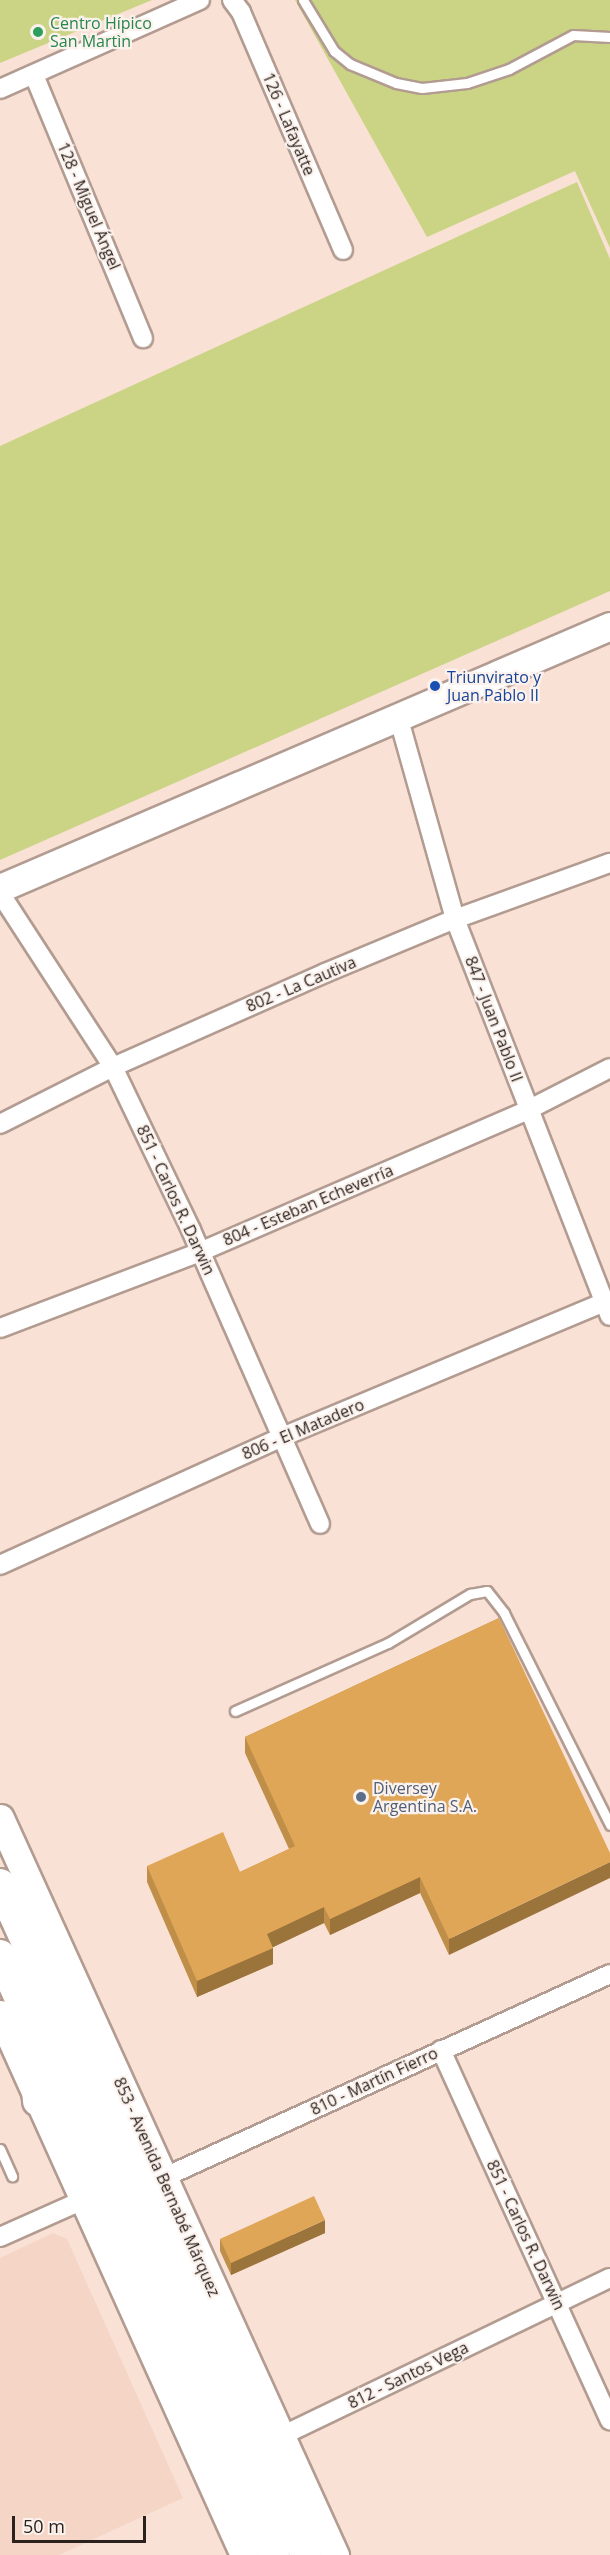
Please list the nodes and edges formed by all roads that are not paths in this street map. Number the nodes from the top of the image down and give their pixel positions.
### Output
1 (200, 0) edge
2 (232, 0) edge
3 (303, 0) edge
4 (610, 38) edge
5 (34, 75) junction
6 (0, 89) edge
7 (343, 250) dead end
8 (143, 338) dead end
9 (610, 626) edge
10 (398, 716) junction
11 (610, 864) edge
12 (0, 888) edge
13 (0, 893) edge
14 (456, 919) junction
15 (113, 1067) junction
16 (610, 1068) edge
17 (528, 1110) junction
18 (0, 1124) edge
19 (200, 1252) junction
20 (608, 1306) edge
21 (0, 1328) edge
22 (282, 1437) junction
23 (320, 1524) dead end
24 (0, 1565) edge
25 (235, 1711) dead end
26 (0, 1818) edge
27 (610, 1825) edge
28 (0, 1884) edge
29 (0, 1955) edge
30 (610, 1974) edge
31 (0, 2014) edge
32 (33, 2027) junction
33 (441, 2050) junction
34 (38, 2101) junction
35 (0, 2149) edge
36 (12, 2176) dead end
37 (151, 2184) junction
38 (83, 2200) junction
39 (0, 2237) edge
40 (610, 2278) edge
41 (557, 2303) junction
42 (610, 2420) edge
43 (269, 2443) junction
44 (218, 2468) junction
45 (242, 2554) edge
46 (274, 2555) edge
47 (306, 2555) edge
48 (335, 2555) edge

1 - 5 street
2 - 7 street, 126 - Lafayatte
3 - 4 lane
5 - 6 street
5 - 8 street, 128 - Miguel Ángel
9 - 10 street
10 - 12 street
10 - 14 street, 847 - Juan Pablo II
11 - 14 street, 802 - La Cautiva
13 - 15 street, 851 - Carlos R. Darwin
14 - 15 street, 802 - La Cautiva
14 - 17 street, 847 - Juan Pablo II
15 - 18 street, 802 - La Cautiva
15 - 19 street, 851 - Carlos R. Darwin
16 - 17 street, 804 - Esteban Echeverría
17 - 19 street, 804 - Esteban Echeverría
17 - 20 street, 847 - Juan Pablo II
19 - 21 street, 804 - Esteban Echeverría
19 - 22 street, 851 - Carlos R. Darwin
20 - 22 street, 806 - El Matadero
22 - 23 street, 851 - Carlos R. Darwin
22 - 24 street, 806 - El Matadero
25 - 27 lane
26 - 37 street, 853 - Avenida Bernabé Márquez
28 - 37 main road, 853 - Avenida Bernabé Márquez
29 - 32 main road
30 - 33 street, 810 - Martín Fierro
31 - 34 street
32 - 34 main road
32 - 44 main road
33 - 37 street, 810 - Martín Fierro
33 - 41 street, 851 - Carlos R. Darwin
34 - 38 street
35 - 36 lane
37 - 43 main road, 853 - Avenida Bernabé Márquez
38 - 39 street
38 - 44 street
40 - 41 street, 812 - Santos Vega
41 - 42 street, 851 - Carlos R. Darwin
41 - 43 street, 812 - Santos Vega
43 - 44 street, 812 - Santos Vega
43 - 47 main road, 853 - Avenida Bernabé Márquez
43 - 48 street, 853 - Avenida Bernabé Márquez
44 - 45 street
44 - 46 main road

